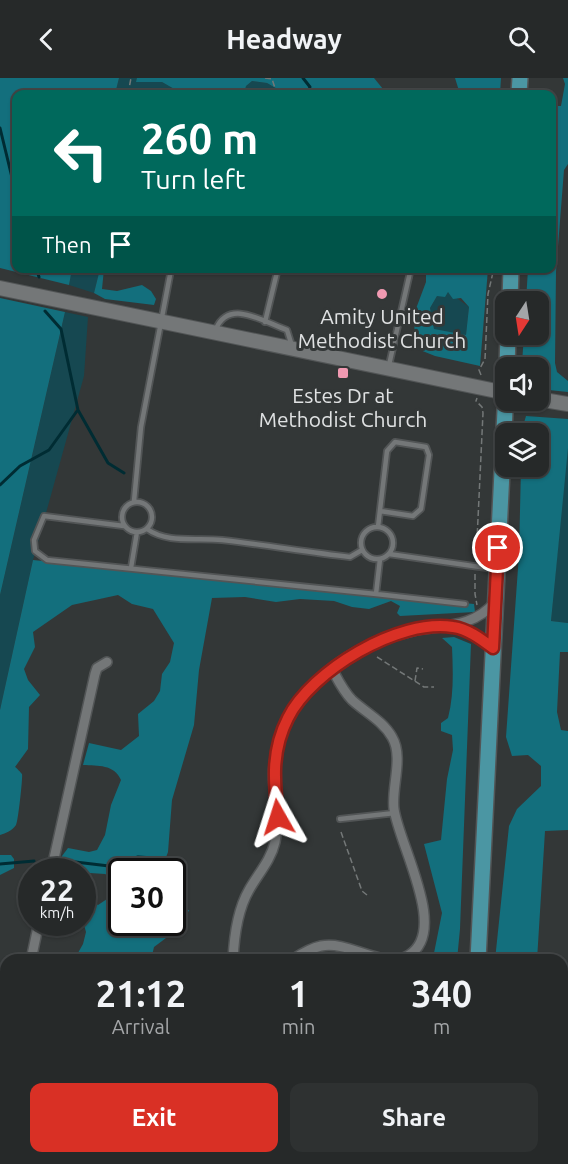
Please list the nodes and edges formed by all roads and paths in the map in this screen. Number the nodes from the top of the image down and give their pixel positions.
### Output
1 (265, 78) edge
2 (276, 90) edge
3 (277, 273) edge
4 (410, 273) edge
5 (493, 273) edge
6 (511, 273) edge
7 (170, 275) dead end
8 (0, 288) edge
9 (510, 291) edge
10 (162, 322) junction
11 (266, 322) junction
12 (214, 332) junction
13 (293, 348) junction
14 (389, 368) junction
15 (481, 374) dead end
16 (495, 390) edge
17 (477, 399) dead end
18 (549, 401) edge
19 (568, 404) edge
20 (504, 411) edge
21 (134, 501) junction
22 (380, 511) junction
23 (124, 526) junction
24 (378, 527) junction
25 (147, 529) junction
26 (137, 532) junction
27 (362, 550) junction
28 (389, 554) junction
29 (380, 559) junction
30 (476, 566) junction
31 (131, 568) junction
32 (497, 569) junction
33 (376, 594) junction
34 (495, 602) junction
35 (465, 604) dead end
36 (479, 610) dead end
37 (452, 626) junction
38 (493, 648) junction
39 (376, 657) dead end
40 (107, 662) dead end
41 (332, 669) junction
42 (423, 669) dead end
43 (415, 682) junction
44 (434, 687) dead end
45 (395, 813) junction
46 (340, 819) dead end
47 (342, 832) dead end
48 (54, 858) edge
49 (367, 895) dead end
50 (36, 936) edge
51 (32, 954) edge
52 (234, 954) edge
53 (302, 954) edge
54 (370, 954) edge
55 (411, 954) edge
56 (478, 954) edge

1 - 2 path
3 - 11 lane
4 - 14 lane
5 - 15 path
6 - 9 main road
7 - 10 lane
8 - 10 main road
10 - 12 main road
10 - 21 lane
11 - 12 lane
11 - 13 lane
12 - 13 main road
13 - 14 main road
14 - 16 main road
17 - 30 path
18 - 19 main road
20 - 32 main road
21 - 23 lane
21 - 25 lane
22 - 22 lane
22 - 24 lane
23 - 26 lane
23 - 31 lane
24 - 27 lane
24 - 28 lane
25 - 26 lane
25 - 27 lane
26 - 31 lane
27 - 29 lane
28 - 29 lane
28 - 30 lane
29 - 33 lane
30 - 32 lane
30 - 36 path
31 - 33 lane
32 - 34 main road
33 - 35 lane
34 - 37 street
34 - 38 main road
37 - 38 street
37 - 41 street
38 - 56 main road
39 - 43 path
40 - 48 street
41 - 45 street
41 - 52 street
42 - 43 path
43 - 44 path
45 - 46 lane
45 - 55 street
47 - 49 path
50 - 51 street
53 - 54 street

